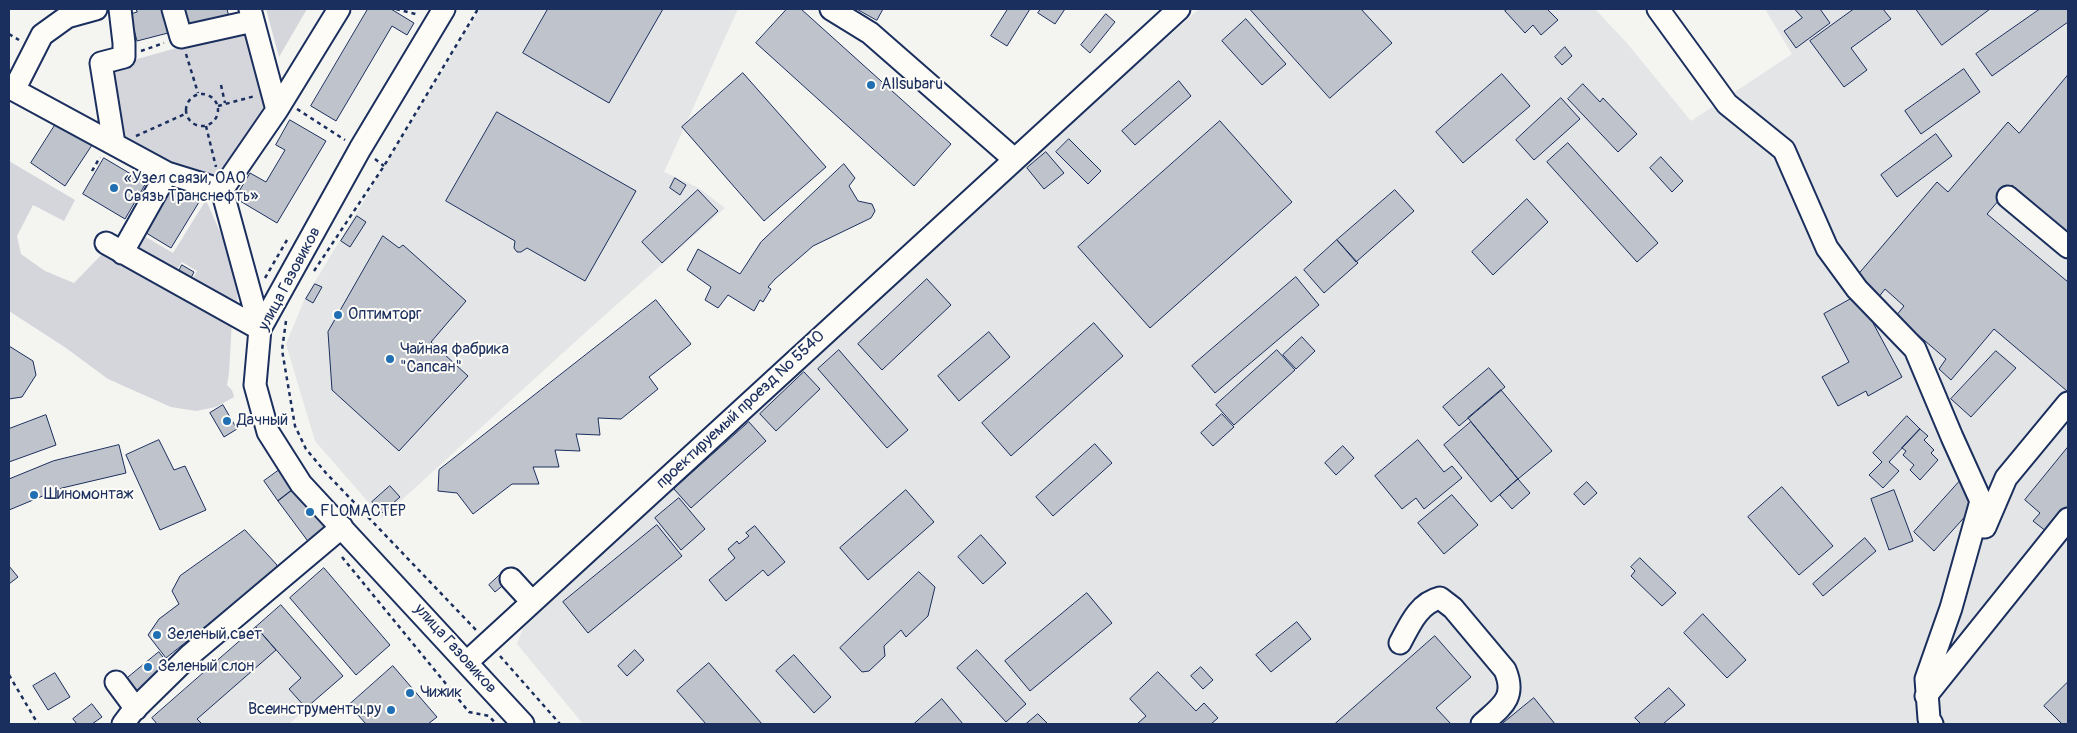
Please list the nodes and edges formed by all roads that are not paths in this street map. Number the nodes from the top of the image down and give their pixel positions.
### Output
1 (96, 9) edge
2 (120, 9) edge
3 (173, 9) edge
4 (340, 9) edge
5 (444, 9) edge
6 (831, 9) edge
7 (1178, 9) edge
8 (1658, 9) edge
9 (252, 15) edge
10 (11, 88) edge
11 (280, 102) junction
12 (114, 144) junction
13 (1014, 159) junction
14 (167, 173) junction
15 (222, 190) junction
16 (2008, 197) dead end
17 (2068, 247) edge
18 (260, 329) junction
19 (2068, 403) edge
20 (2068, 519) edge
21 (342, 527) junction
22 (511, 579) dead end
23 (532, 602) junction
24 (1951, 608) junction
25 (1400, 642) dead end
26 (467, 662) junction
27 (116, 682) dead end
28 (1926, 696) junction
29 (133, 717) edge
30 (523, 724) edge
31 (1482, 724) edge
32 (1932, 724) edge

1 - 10 street
2 - 12 street
3 - 9 street
4 - 11 street
5 - 18 street, улица Газовиков
6 - 13 street
7 - 13 street, проектируемый проезд № 5540
8 - 24 street
9 - 11 street
10 - 12 street
11 - 15 street
12 - 14 street
13 - 23 street, проектируемый проезд № 5540
14 - 15 street
14 - 18 street
15 - 18 street
16 - 17 street
18 - 21 street, улица Газовиков
19 - 24 street
20 - 28 street
21 - 26 street, улица Газовиков
21 - 29 street
22 - 23 street
23 - 26 street, проектируемый проезд № 5540
24 - 28 street
25 - 31 street
26 - 30 street, улица Газовиков
27 - 29 street
28 - 32 street

